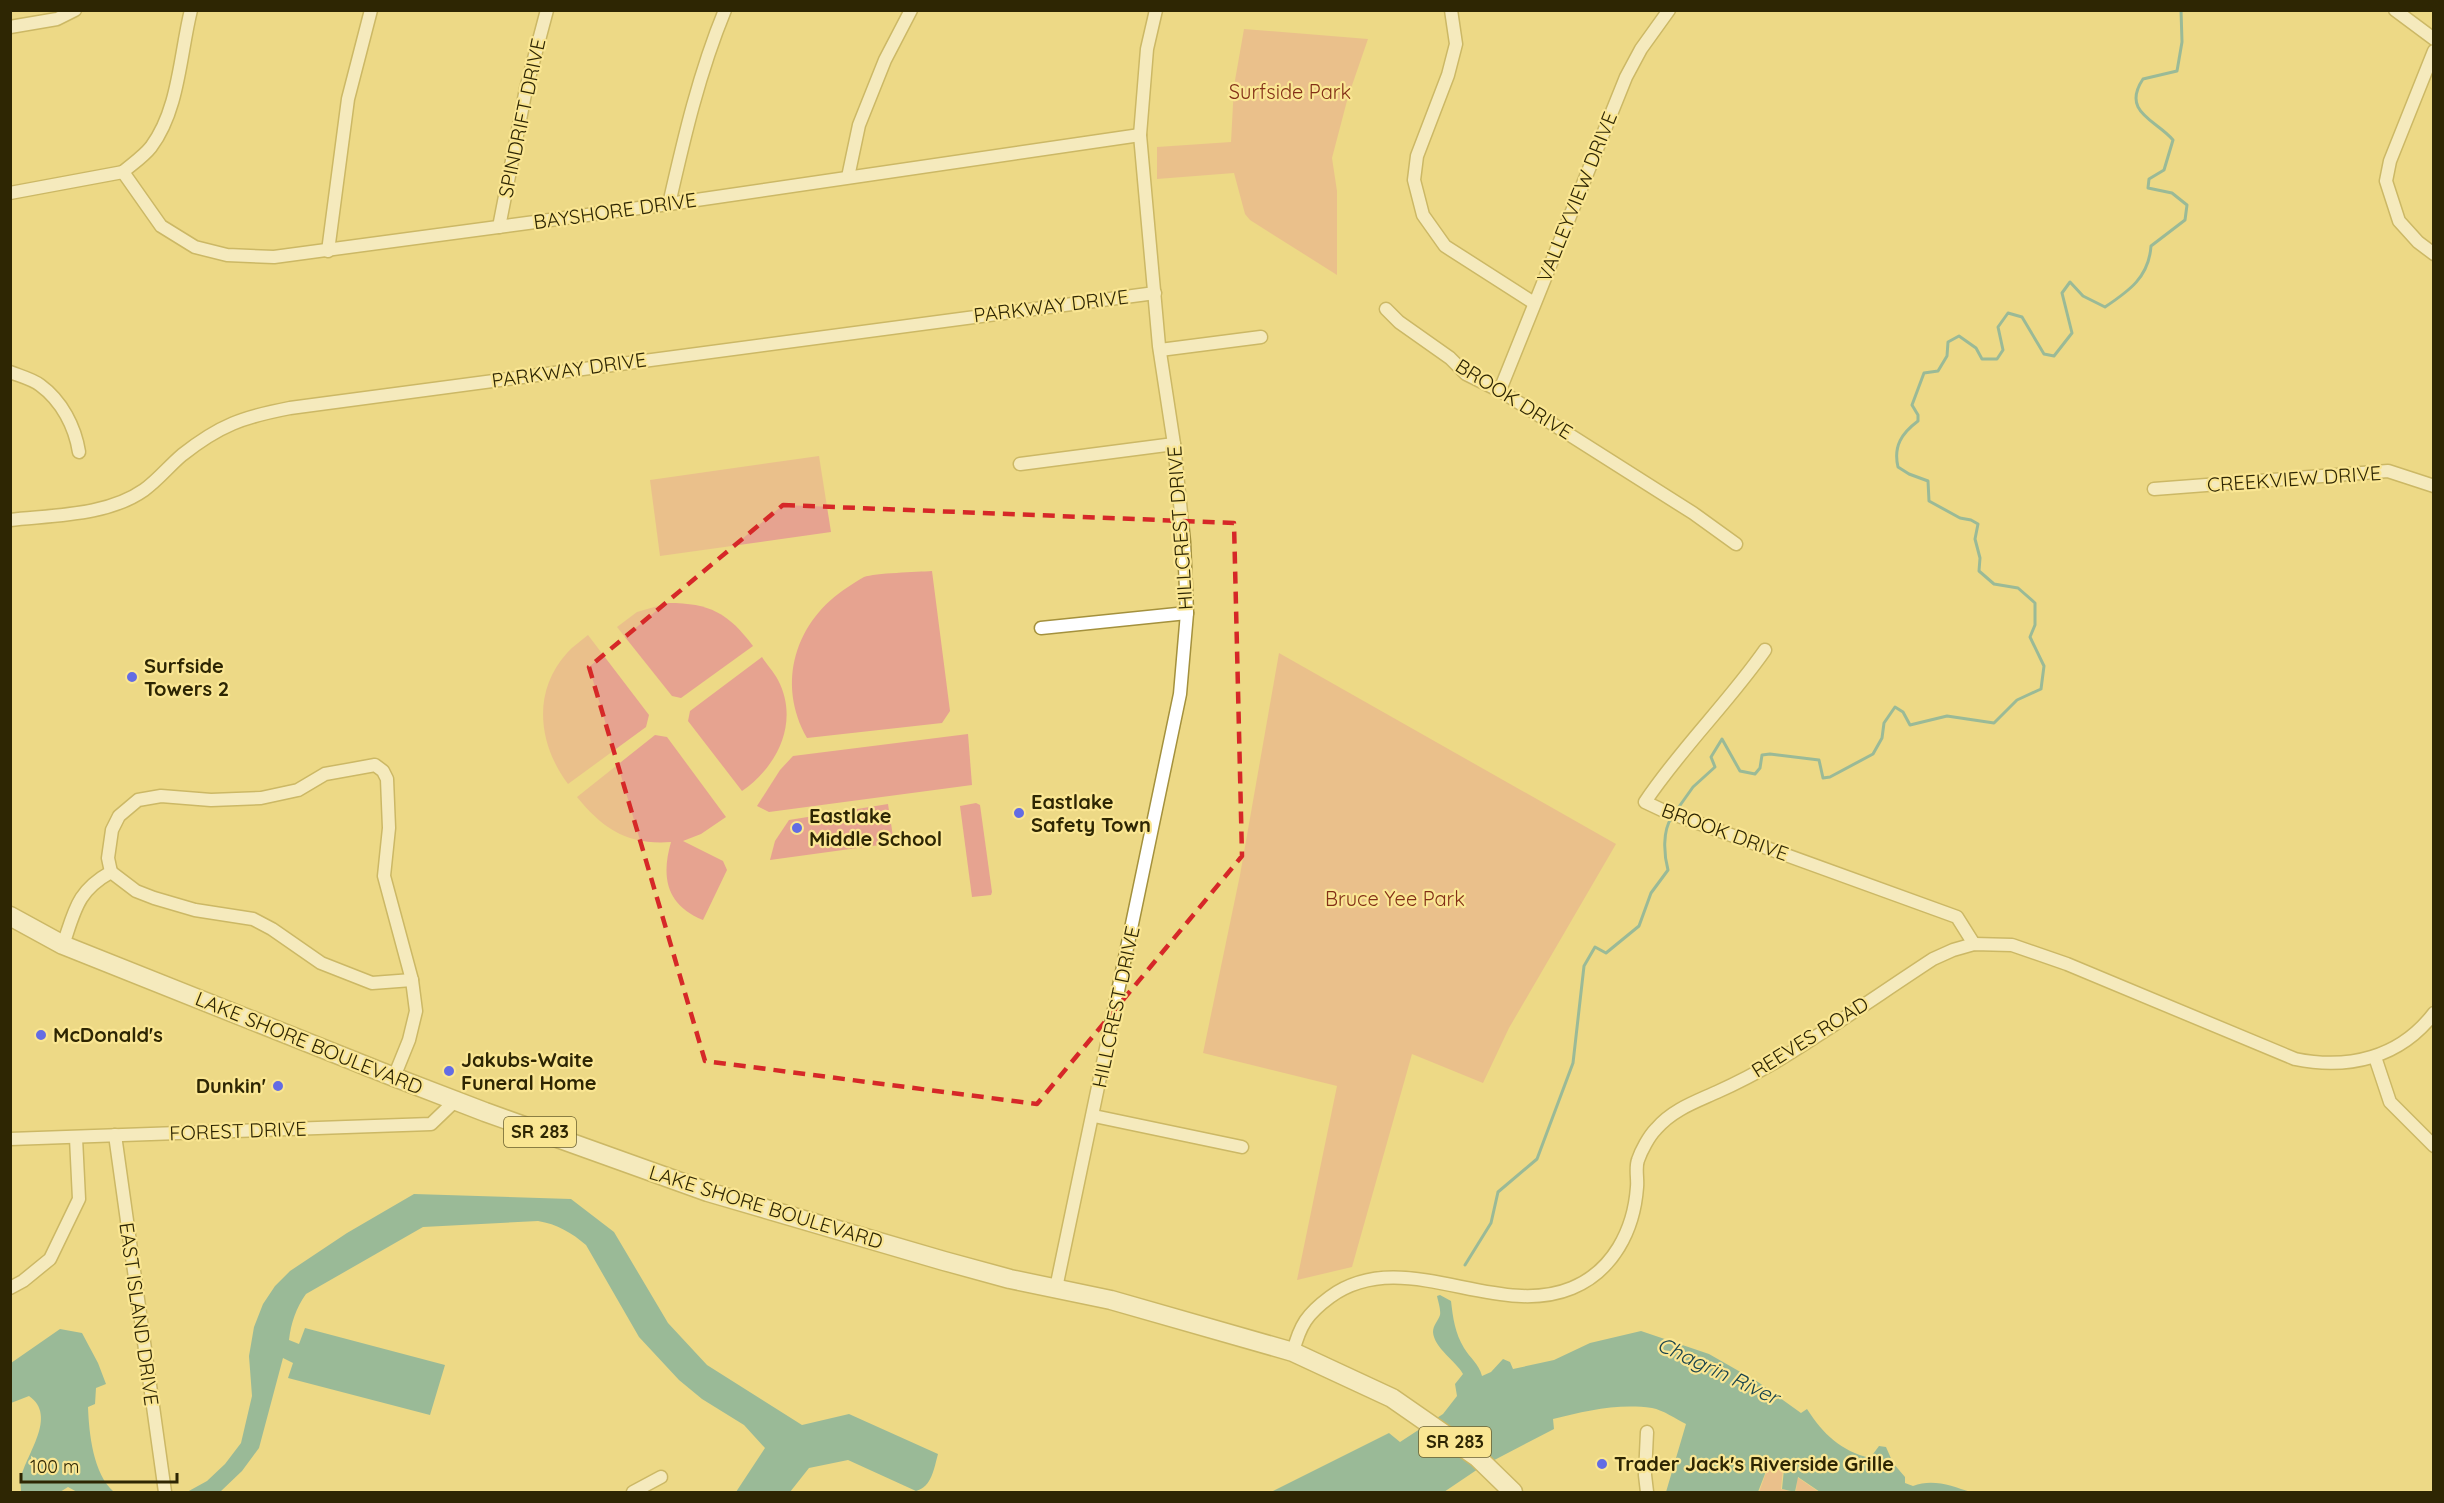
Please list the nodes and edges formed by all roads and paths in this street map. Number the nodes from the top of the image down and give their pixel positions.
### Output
1 (75, 10) edge
2 (191, 10) edge
3 (371, 10) edge
4 (547, 10) edge
5 (725, 10) edge
6 (910, 10) edge
7 (1156, 10) edge
8 (1451, 10) edge
9 (1669, 10) edge
10 (2395, 10) edge
11 (10, 27) edge
12 (2433, 39) edge
13 (2433, 51) edge
14 (1140, 135) junction
15 (123, 172) junction
16 (848, 177) junction
17 (10, 192) edge
18 (669, 204) junction
19 (499, 227) junction
20 (328, 251) junction
21 (2433, 254) edge
22 (1155, 293) junction
23 (1534, 303) junction
24 (1386, 309) dead end
25 (1261, 337) dead end
26 (1160, 350) junction
27 (10, 372) edge
28 (1500, 390) junction
29 (1174, 444) junction
30 (79, 452) dead end
31 (1020, 464) dead end
32 (2433, 486) edge
33 (2154, 489) dead end
34 (10, 520) edge
35 (1736, 544) dead end
36 (1187, 613) junction
37 (1041, 628) dead end
38 (1765, 650) dead end
39 (111, 872) junction
40 (10, 916) edge
41 (1974, 944) junction
42 (63, 945) junction
43 (412, 980) junction
44 (2433, 1013) edge
45 (2375, 1057) junction
46 (394, 1077) junction
47 (455, 1101) junction
48 (1094, 1116) junction
49 (115, 1135) junction
50 (76, 1138) junction
51 (10, 1139) edge
52 (2433, 1146) edge
53 (1242, 1147) dead end
54 (10, 1288) edge
55 (1056, 1288) junction
56 (1293, 1352) junction
57 (1647, 1432) dead end
58 (661, 1477) dead end
59 (164, 1492) edge
60 (633, 1492) edge
61 (1513, 1492) edge
62 (1647, 1492) edge

1 - 11 street
2 - 15 street
3 - 20 street
4 - 19 street, SPINDRIFT DRIVE
5 - 18 street
6 - 16 street
7 - 14 street, HILLCREST DRIVE
8 - 23 street
9 - 23 street, VALLEYVIEW DRIVE
10 - 12 street
13 - 21 street
14 - 16 street, BAYSHORE DRIVE
14 - 22 street, HILLCREST DRIVE
15 - 17 street
15 - 20 street, BAYSHORE DRIVE
16 - 18 street, BAYSHORE DRIVE
18 - 19 street, BAYSHORE DRIVE
19 - 20 street, BAYSHORE DRIVE
22 - 26 street, HILLCREST DRIVE
22 - 34 street, PARKWAY DRIVE
23 - 28 street, VALLEYVIEW DRIVE
24 - 28 street, BROOK DRIVE
25 - 26 street
26 - 29 street, HILLCREST DRIVE
27 - 30 street
28 - 35 street, BROOK DRIVE
29 - 31 street
29 - 36 street, HILLCREST DRIVE
32 - 33 street, CREEKVIEW DRIVE
36 - 37 street
36 - 48 street, HILLCREST DRIVE
38 - 41 street, BROOK DRIVE
39 - 42 street
39 - 43 street
39 - 43 street
40 - 42 main road, LAKE SHORE BOULEVARD / SR 283
41 - 45 street, REEVES ROAD
41 - 56 street, REEVES ROAD
42 - 46 main road, LAKE SHORE BOULEVARD / SR 283
43 - 46 street
44 - 45 street, REEVES ROAD
45 - 52 street
46 - 47 main road, LAKE SHORE BOULEVARD / SR 283
47 - 49 street, FOREST DRIVE
47 - 55 main road, LAKE SHORE BOULEVARD / SR 283
48 - 53 street
48 - 55 street, HILLCREST DRIVE
49 - 50 street, FOREST DRIVE
49 - 59 street, EAST ISLAND DRIVE
50 - 51 street, FOREST DRIVE
50 - 54 street
55 - 56 main road, LAKE SHORE BOULEVARD / SR 283
56 - 61 main road, LAKE SHORE BOULEVARD / SR 283
57 - 62 street
58 - 60 street

